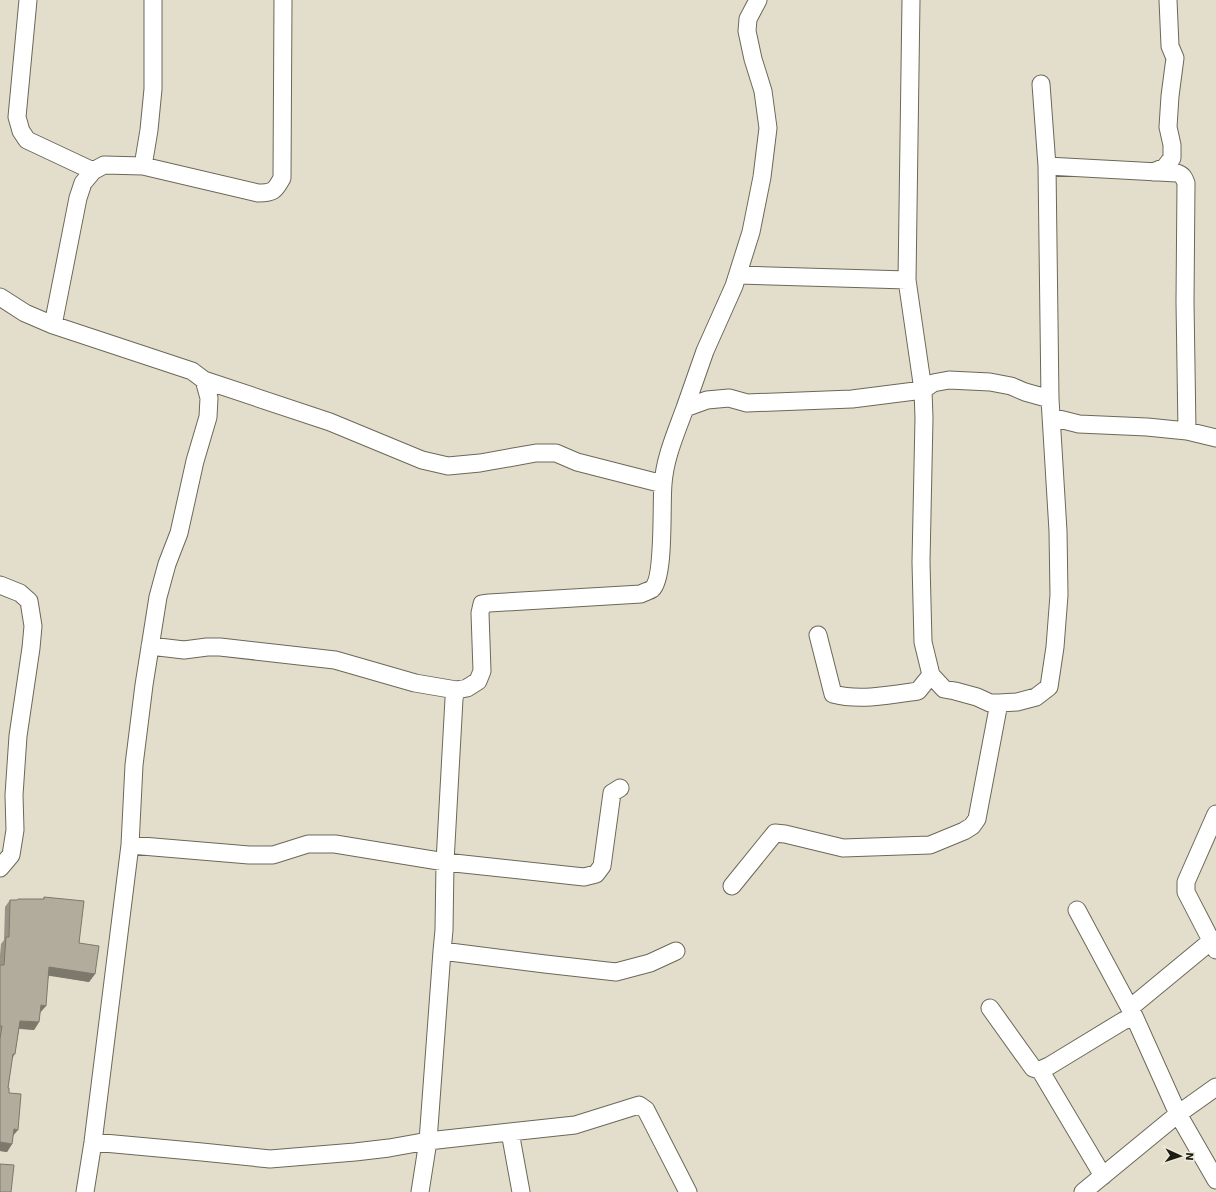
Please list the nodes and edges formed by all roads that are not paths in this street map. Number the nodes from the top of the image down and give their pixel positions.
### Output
1 (28, 0) edge
2 (153, 0) edge
3 (283, 0) edge
4 (758, 0) edge
5 (911, 0) edge
6 (1168, 0) edge
7 (1041, 84) dead end
8 (143, 166) junction
9 (1047, 166) junction
10 (92, 171) junction
11 (1153, 172) junction
12 (738, 275) junction
13 (907, 280) junction
14 (0, 297) edge
15 (53, 325) junction
16 (204, 380) junction
17 (923, 390) junction
18 (1050, 399) junction
19 (685, 408) junction
20 (1051, 417) junction
21 (1186, 431) junction
22 (1216, 438) edge
23 (663, 484) junction
24 (0, 585) edge
25 (818, 635) dead end
26 (150, 646) junction
27 (931, 675) junction
28 (456, 690) junction
29 (944, 690) junction
30 (918, 691) junction
31 (999, 703) junction
32 (620, 788) dead end
33 (1216, 814) edge
34 (130, 845) junction
35 (445, 862) junction
36 (0, 868) edge
37 (732, 886) dead end
38 (1077, 910) dead end
39 (1214, 945) edge
40 (442, 951) junction
41 (676, 951) dead end
42 (990, 1008) dead end
43 (1132, 1012) junction
44 (1040, 1070) junction
45 (1216, 1087) edge
46 (1178, 1114) junction
47 (510, 1132) junction
48 (428, 1141) junction
49 (93, 1142) junction
50 (1103, 1176) junction
51 (1216, 1180) edge
52 (85, 1192) edge
53 (420, 1192) edge
54 (521, 1192) edge
55 (688, 1192) edge
56 (1083, 1192) edge

1 - 10 street
2 - 8 street
3 - 8 street
4 - 12 street
5 - 13 street
6 - 11 street
7 - 9 street
8 - 10 street
9 - 11 street
9 - 18 street
10 - 15 street
11 - 21 street
12 - 13 street
12 - 19 street
13 - 17 street
14 - 15 street
15 - 16 street
16 - 23 street
16 - 26 street
17 - 18 street
17 - 19 street
17 - 27 street
18 - 20 street
19 - 23 street
20 - 21 street
20 - 31 street
21 - 22 street
23 - 28 street
24 - 36 street
25 - 30 street
26 - 28 street
26 - 34 street
27 - 29 street
27 - 30 street
28 - 35 street
29 - 30 street
29 - 31 street
31 - 37 street
32 - 35 street
33 - 39 street
34 - 35 street
34 - 49 street
35 - 40 street
38 - 43 street
39 - 43 street
40 - 41 street
40 - 48 street
42 - 44 street
43 - 44 street
43 - 46 street
44 - 50 street
45 - 46 street
46 - 50 street
46 - 51 street
47 - 48 street
47 - 54 street
47 - 55 street
48 - 49 street
48 - 53 street
49 - 52 street
50 - 56 street

